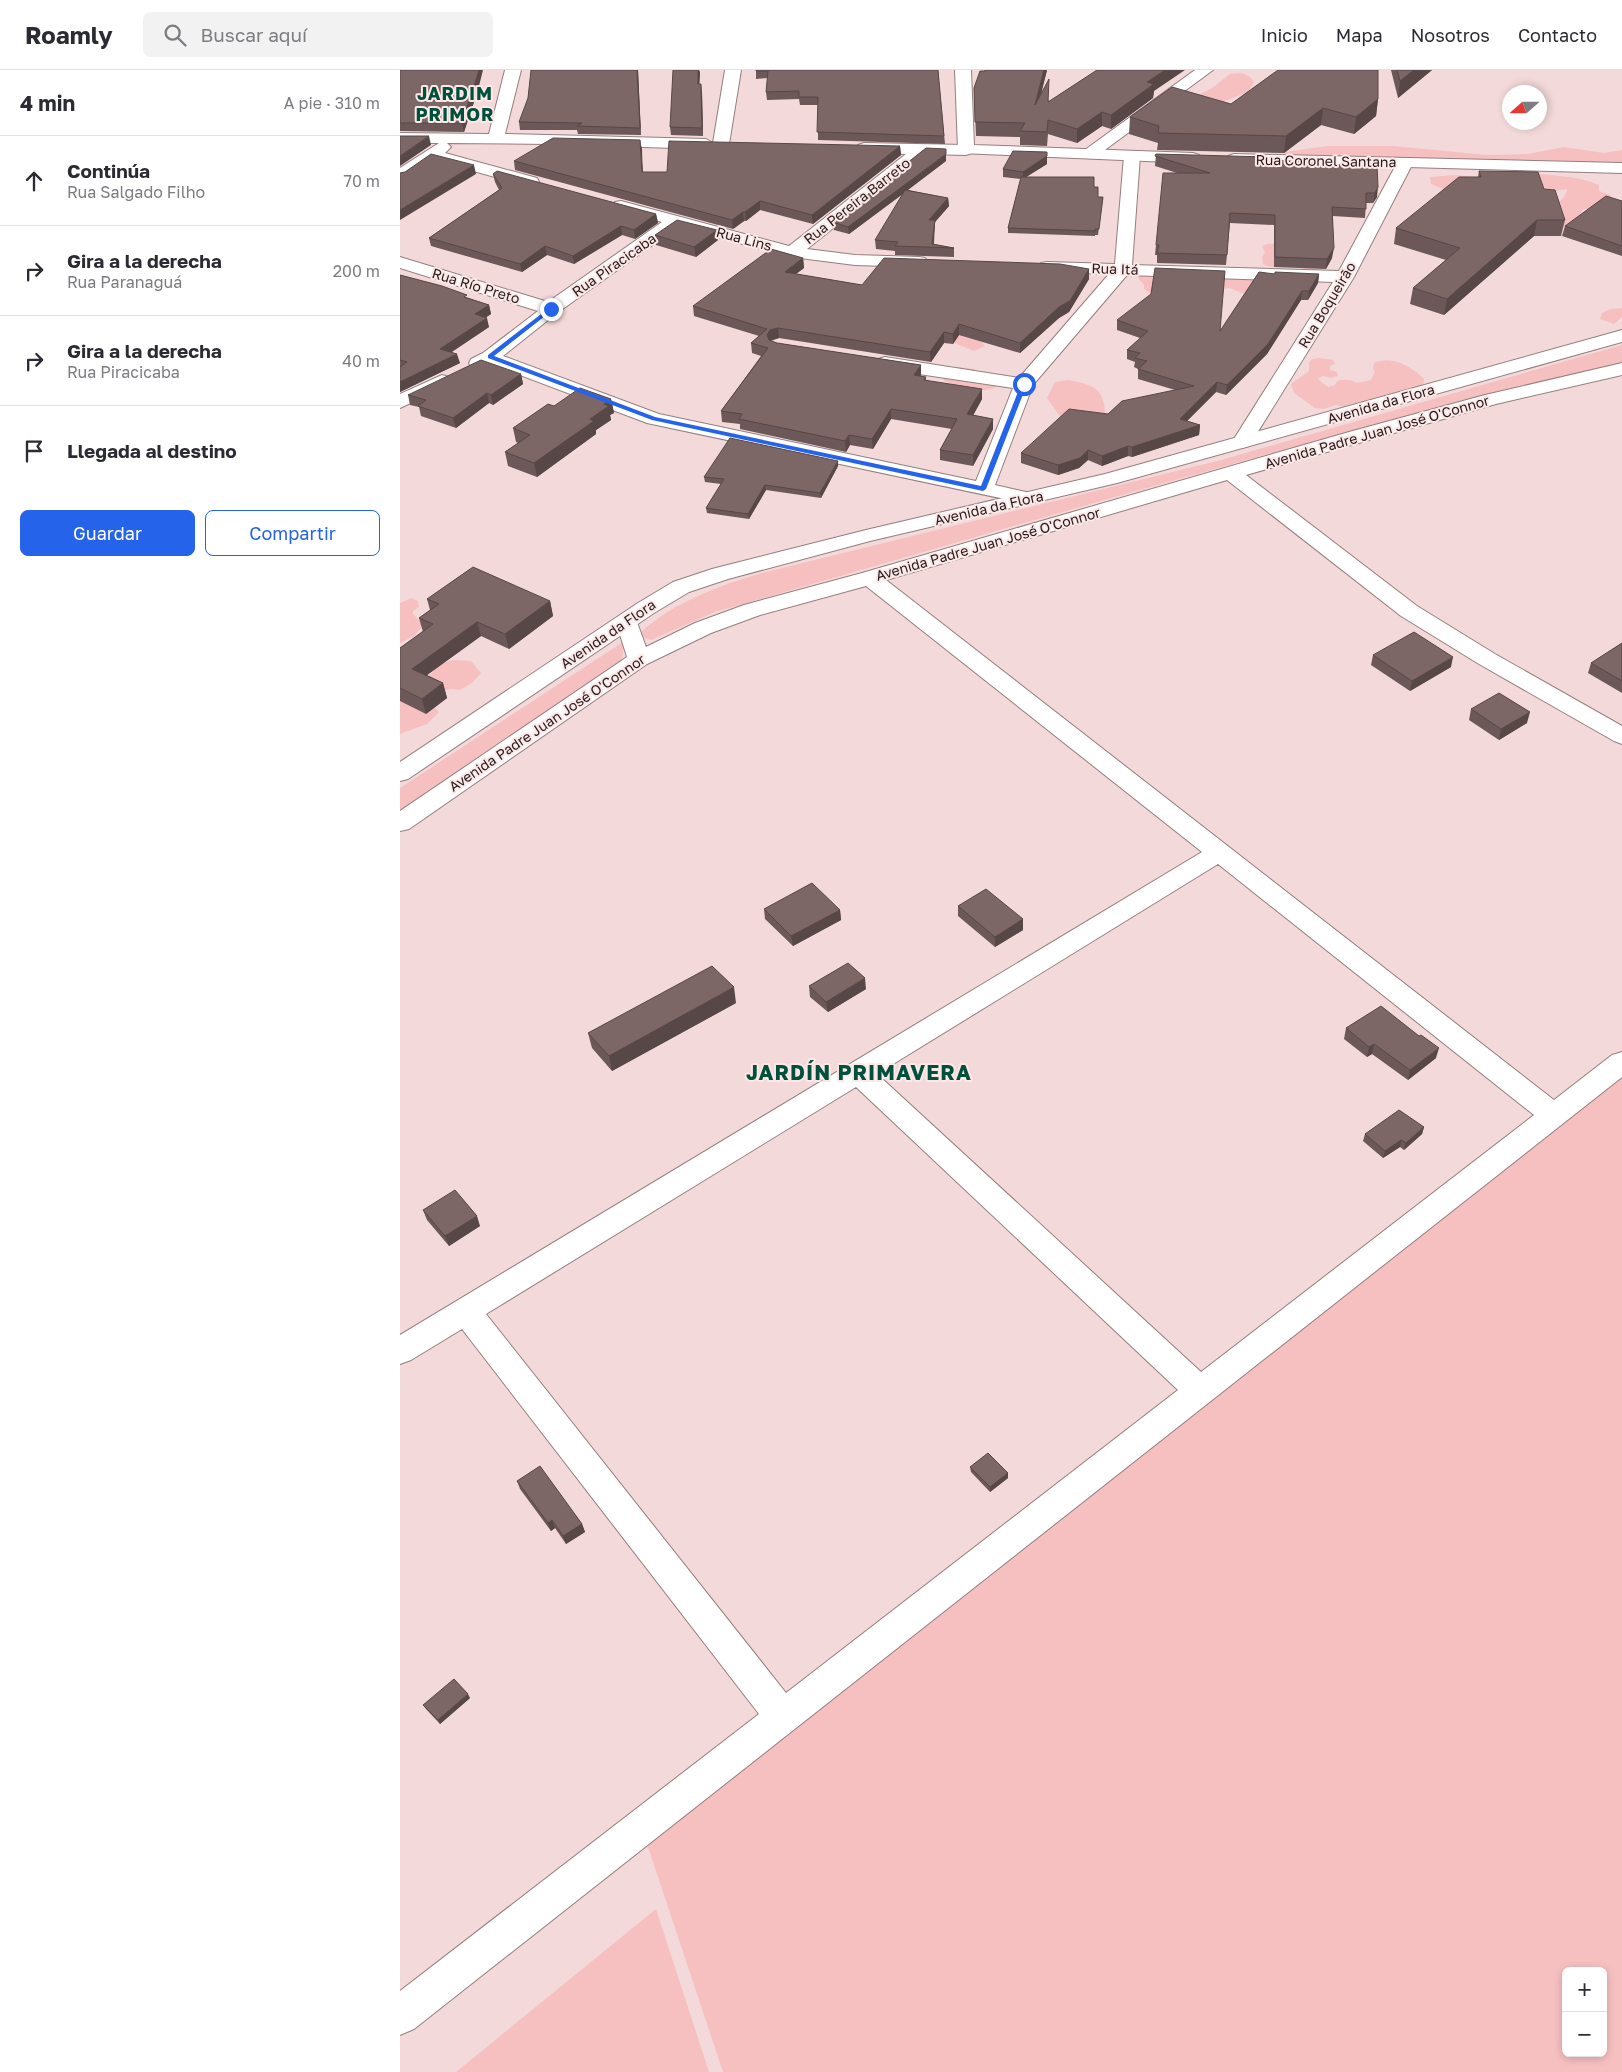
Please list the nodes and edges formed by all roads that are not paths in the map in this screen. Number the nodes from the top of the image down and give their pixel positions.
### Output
1 (513, 70) edge
2 (733, 70) edge
3 (963, 70) edge
4 (1205, 70) edge
5 (400, 138) edge
6 (453, 139) junction
7 (496, 139) junction
8 (721, 144) junction
9 (740, 145) edge
10 (846, 148) edge
11 (922, 149) junction
12 (966, 150) junction
13 (432, 155) junction
14 (1088, 155) junction
15 (1132, 156) junction
16 (1405, 163) junction
17 (1622, 168) edge
18 (400, 175) edge
19 (544, 185) edge
20 (600, 200) edge
21 (675, 221) junction
22 (792, 252) junction
23 (400, 262) edge
24 (935, 263) edge
25 (1034, 266) edge
26 (1123, 269) junction
27 (1345, 277) junction
28 (551, 309) junction
29 (1622, 336) edge
30 (490, 356) junction
31 (867, 360) edge
32 (1622, 369) edge
33 (1024, 384) junction
34 (400, 402) edge
35 (1242, 442) junction
36 (1231, 473) junction
37 (983, 489) junction
38 (1028, 498) junction
39 (870, 578) junction
40 (627, 622) junction
41 (639, 659) junction
42 (1622, 736) edge
43 (400, 773) edge
44 (400, 823) edge
45 (1220, 852) junction
46 (1622, 1062) edge
47 (859, 1073) junction
48 (1554, 1115) junction
49 (466, 1311) junction
50 (400, 1351) edge
51 (1200, 1391) junction
52 (782, 1717) junction
53 (400, 2015) edge

1 - 7 street
2 - 8 street
3 - 12 street
4 - 14 street
5 - 6 street
6 - 7 street
6 - 13 street
7 - 8 street
8 - 9 street
10 - 11 street, Rua Coronel Santana
11 - 12 street, Rua Coronel Santana
11 - 22 street, Rua Pereira Barreto
12 - 14 street, Rua Coronel Santana
13 - 18 street
13 - 19 street
14 - 15 street, Rua Coronel Santana
15 - 16 street, Rua Coronel Santana
15 - 26 street
16 - 17 street, Rua Coronel Santana
16 - 27 street, Rua Boqueirão
20 - 21 street, Rua Lins
21 - 22 street, Rua Lins
21 - 28 street, Rua Piracicaba
22 - 24 street, Rua Lins
23 - 28 street, Rua Río Preto
25 - 26 street, Rua Itá
26 - 27 street, Rua Itá
26 - 33 street
27 - 35 street, Rua Boqueirão
28 - 30 street, Rua Piracicaba
29 - 35 street, Avenida da Flora
30 - 34 street, Rua Piracicaba
30 - 37 street
31 - 33 street
32 - 36 street, Avenida Padre Juan José O'Connor
33 - 37 street
35 - 38 street, Avenida da Flora
36 - 39 street, Avenida Padre Juan José O'Connor
36 - 42 street
37 - 38 street
38 - 40 street, Avenida da Flora
39 - 41 street, Avenida Padre Juan José O'Connor
39 - 45 street
40 - 41 street
40 - 43 street, Avenida da Flora
41 - 44 street, Avenida Padre Juan José O'Connor
45 - 47 street
45 - 48 street
46 - 48 street
47 - 49 street
47 - 51 street
48 - 51 street
49 - 50 street
49 - 52 street
51 - 52 street
52 - 53 street

